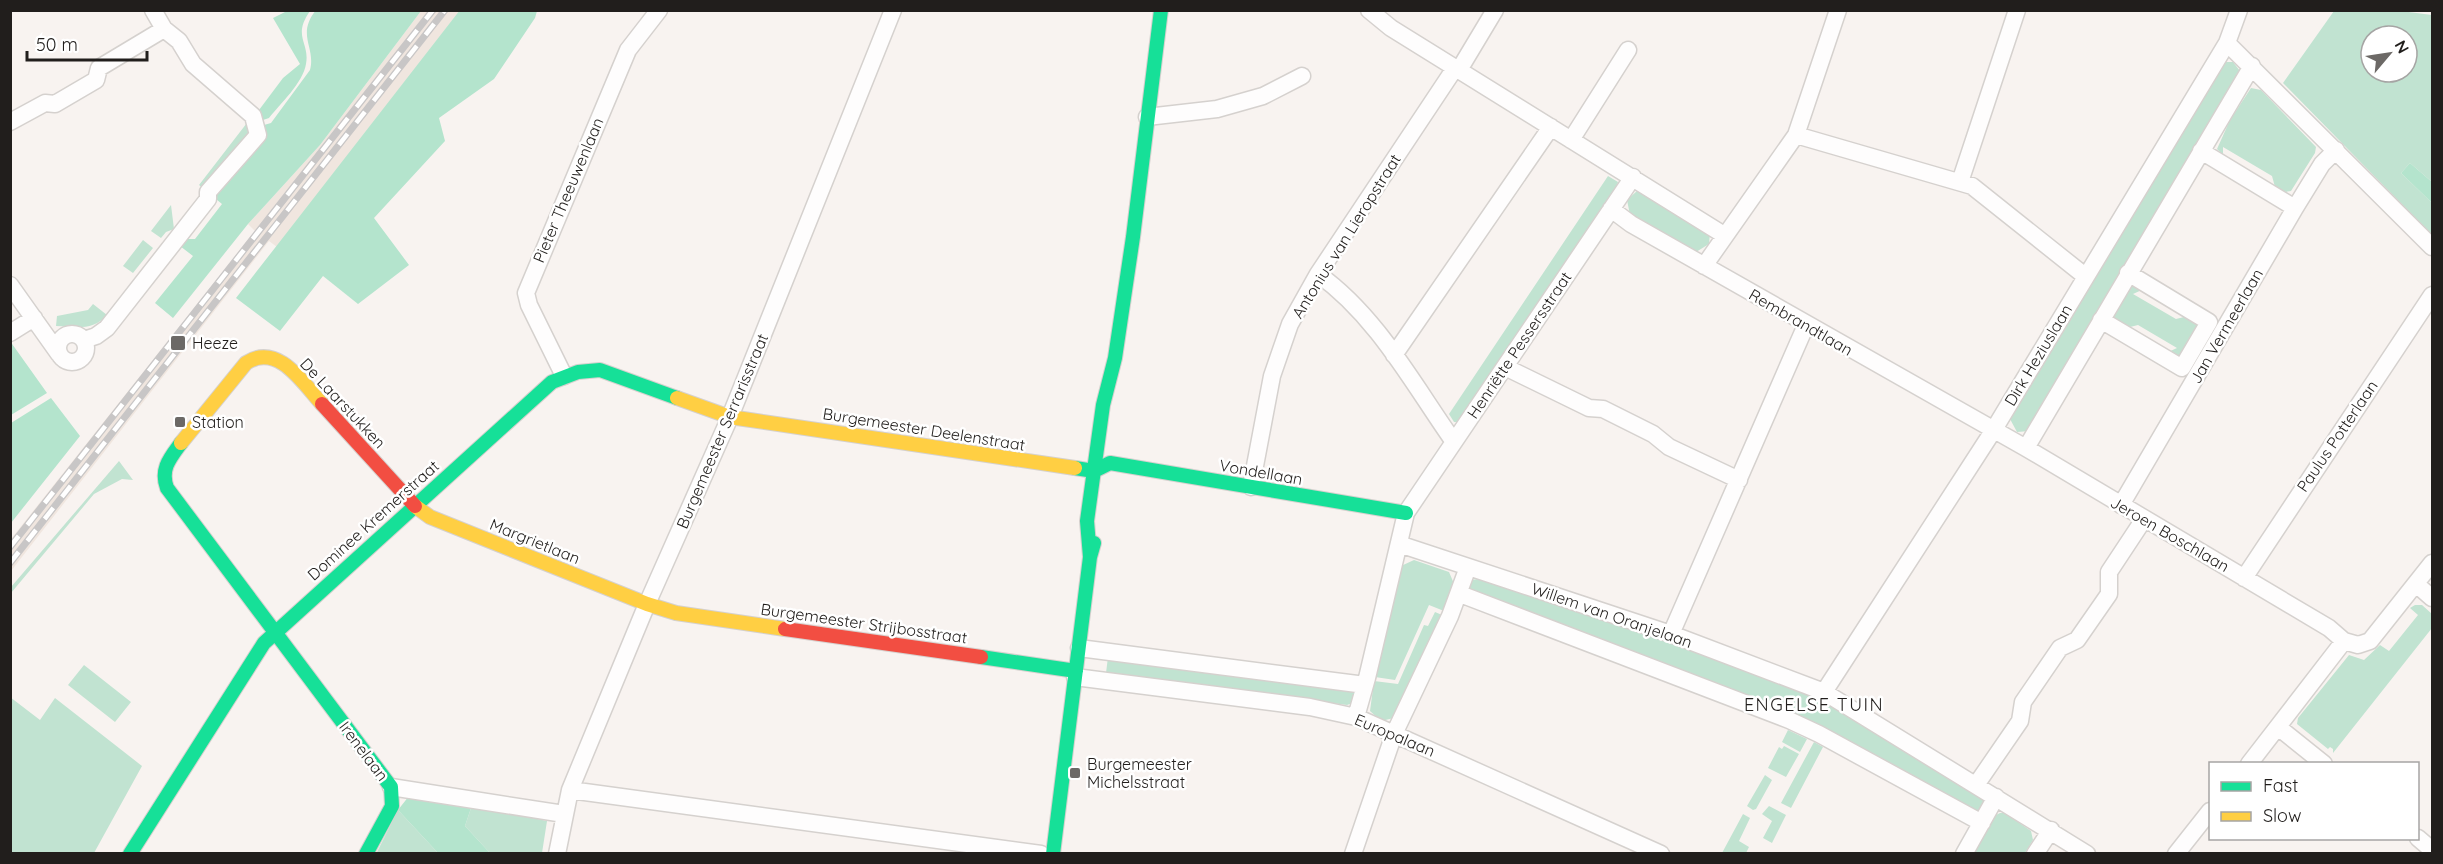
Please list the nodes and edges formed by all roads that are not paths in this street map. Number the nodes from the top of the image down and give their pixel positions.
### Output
1 (153, 10) edge
2 (658, 10) edge
3 (893, 10) edge
4 (1161, 10) edge
5 (1369, 10) edge
6 (1495, 10) edge
7 (1838, 10) edge
8 (2017, 10) edge
9 (2239, 10) edge
10 (164, 29) junction
11 (2227, 43) junction
12 (1628, 50) dead end
13 (2252, 66) junction
14 (1457, 69) junction
15 (1302, 76) dead end
16 (13, 116) edge
17 (1147, 117) junction
18 (1551, 127) junction
19 (1796, 135) junction
20 (1571, 140) junction
21 (2336, 150) junction
22 (2201, 151) junction
23 (1633, 177) junction
24 (1960, 182) junction
25 (2295, 208) junction
26 (1611, 209) junction
27 (1724, 235) junction
28 (2433, 247) edge
29 (1704, 266) junction
30 (2128, 273) junction
31 (1318, 274) junction
32 (2085, 276) junction
33 (10, 285) edge
34 (2433, 295) edge
35 (34, 318) junction
36 (2101, 320) junction
37 (1806, 325) junction
38 (10, 333) edge
39 (1394, 355) junction
40 (1115, 358) junction
41 (1505, 367) junction
42 (564, 375) junction
43 (1118, 408) dead end
44 (730, 417) junction
45 (1993, 431) junction
46 (1454, 442) junction
47 (2026, 448) junction
48 (1094, 471) junction
49 (1739, 480) junction
50 (1251, 487) junction
51 (1105, 498) dead end
52 (414, 505) junction
53 (2121, 506) junction
54 (1406, 513) junction
55 (2144, 519) junction
56 (1399, 544) junction
57 (1090, 557) junction
58 (2433, 563) edge
59 (1468, 567) junction
60 (2244, 578) junction
61 (2416, 584) junction
62 (1460, 594) junction
63 (2433, 598) edge
64 (647, 604) junction
65 (274, 633) junction
66 (1671, 634) junction
67 (2344, 641) junction
68 (1079, 648) junction
69 (1076, 674) junction
70 (1365, 685) junction
71 (1824, 692) junction
72 (1356, 717) junction
73 (2278, 727) junction
74 (1394, 734) junction
75 (2250, 762) edge
76 (2322, 762) edge
77 (1976, 785) junction
78 (391, 787) junction
79 (570, 790) junction
80 (1996, 797) junction
81 (2209, 813) edge
82 (564, 814) junction
83 (1982, 824) junction
84 (2050, 830) junction
85 (2419, 839) edge
86 (2433, 850) edge
87 (130, 854) edge
88 (366, 854) edge
89 (557, 854) edge
90 (1041, 854) edge
91 (1053, 854) edge
92 (1353, 854) edge
93 (1661, 854) edge
94 (1964, 854) edge
95 (2035, 854) edge
96 (2087, 854) edge
97 (2176, 854) edge

1 - 10 street
2 - 42 street, Pieter Theeuwenlaan
3 - 44 street, Burgemeester Serrarisstraat
4 - 17 street
5 - 14 street
6 - 14 street, Antonius van Lieropstraat
7 - 19 street
8 - 24 street
9 - 11 street, Dirk Heziuslaan
10 - 16 street
10 - 35 street
11 - 13 street
11 - 32 street, Dirk Heziuslaan
12 - 20 street
13 - 21 street
13 - 22 street
14 - 18 street
14 - 31 street, Antonius van Lieropstraat
15 - 17 street
17 - 40 street
18 - 20 street
18 - 39 street
19 - 24 street
19 - 27 street
20 - 23 street
21 - 25 street, Jan Vermeerlaan
21 - 28 street
22 - 25 street
22 - 30 street
23 - 26 street, Henriëtte Pessersstraat
23 - 27 street
24 - 32 street
25 - 53 street, Jan Vermeerlaan
26 - 29 street, Rembrandtlaan
26 - 41 street, Henriëtte Pessersstraat
27 - 29 street
29 - 37 street, Rembrandtlaan
30 - 36 street
30 - 36 street
31 - 39 street
31 - 50 street, Antonius van Lieropstraat
32 - 45 street, Dirk Heziuslaan
33 - 35 street
34 - 60 street, Paulus Potterlaan
35 - 38 street
36 - 47 street
37 - 45 street, Rembrandtlaan
37 - 49 street
39 - 46 street
40 - 43 street
40 - 48 street
41 - 46 street, Henriëtte Pessersstraat
41 - 49 street
42 - 44 street, Dominee Kremerstraat
42 - 52 street, Dominee Kremerstraat
44 - 48 street, Burgemeester Deelenstraat
44 - 64 street, Burgemeester Serrarisstraat
45 - 47 street, Jeroen Boschlaan
45 - 71 street, Dirk Heziuslaan
46 - 54 street, Henriëtte Pessersstraat
47 - 53 street, Jeroen Boschlaan
48 - 50 street, Vondellaan
48 - 57 street
49 - 66 street
50 - 54 street, Vondellaan
51 - 57 street
52 - 64 street, Margrietlaan
52 - 65 street, Dominee Kremerstraat
52 - 65 street, De Laarstukken
53 - 55 street, Jeroen Boschlaan
54 - 56 street
55 - 60 street, Jeroen Boschlaan
55 - 77 street
56 - 59 street, Willem van Oranjelaan
56 - 70 street
57 - 68 street
58 - 61 street
59 - 62 street
59 - 66 street, Willem van Oranjelaan
60 - 67 street, Jeroen Boschlaan
61 - 63 street
61 - 67 street
62 - 74 street
62 - 83 street, Willem van Oranjelaan
64 - 69 street, Burgemeester Strijbosstraat
64 - 79 street, Burgemeester Serrarisstraat
65 - 78 street, Irenelaan
65 - 87 street, Dominee Kremerstraat
66 - 71 street, Willem van Oranjelaan
67 - 73 street
68 - 69 street
68 - 70 street
69 - 72 street, Europalaan
69 - 91 street
70 - 72 street
71 - 77 street, Willem van Oranjelaan
72 - 74 street, Europalaan
73 - 75 street
73 - 76 street
74 - 92 street
74 - 93 street, Europalaan
77 - 80 street, Willem van Oranjelaan
78 - 82 street, Irenelaan
78 - 88 street
79 - 82 street, Burgemeester Serrarisstraat
79 - 90 street
80 - 83 street
80 - 84 street, Willem van Oranjelaan
81 - 97 street
82 - 89 street, Burgemeester Serrarisstraat
83 - 94 street
84 - 95 street
84 - 96 street, Willem van Oranjelaan
85 - 86 street

